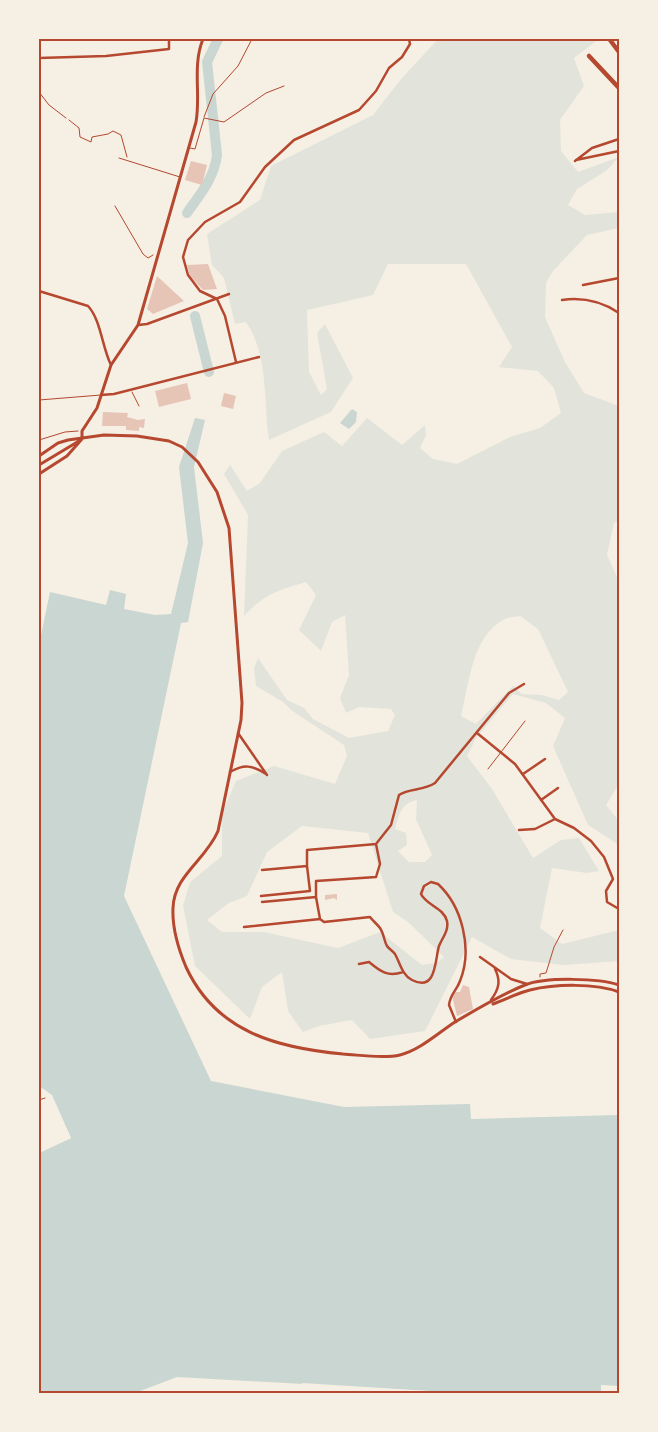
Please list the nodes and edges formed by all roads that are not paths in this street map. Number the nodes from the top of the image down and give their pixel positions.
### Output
1 (169, 39) edge
2 (203, 39) edge
3 (252, 39) edge
4 (409, 39) edge
5 (610, 40) dead end
6 (619, 51) edge
7 (589, 56) dead end
8 (39, 58) edge
9 (284, 86) dead end
10 (619, 88) edge
11 (39, 92) edge
12 (66, 118) road end
13 (205, 118) junction
14 (619, 138) edge
15 (190, 148) junction
16 (619, 151) edge
17 (119, 158) dead end
18 (180, 177) junction
19 (619, 278) edge
20 (583, 285) dead end
21 (39, 291) edge
22 (228, 294) dead end
23 (217, 299) junction
24 (562, 300) dead end
25 (619, 313) edge
26 (138, 325) junction
27 (259, 357) dead end
28 (236, 362) junction
29 (111, 365) junction
30 (101, 394) junction
31 (39, 400) edge
32 (82, 439) junction
33 (39, 456) edge
34 (39, 465) edge
35 (39, 474) edge
36 (524, 684) dead end
37 (525, 721) dead end
38 (477, 733) junction
39 (238, 734) junction
40 (502, 752) junction
41 (545, 759) dead end
42 (488, 769) dead end
43 (230, 772) junction
44 (523, 774) junction
45 (558, 788) dead end
46 (541, 800) junction
47 (555, 819) junction
48 (519, 830) dead end
49 (376, 844) junction
50 (307, 866) junction
51 (262, 870) dead end
52 (261, 896) dead end
53 (316, 897) junction
54 (262, 902) dead end
55 (619, 910) edge
56 (320, 919) junction
57 (244, 927) dead end
58 (480, 956) dead end
59 (359, 964) dead end
60 (495, 968) junction
61 (403, 972) junction
62 (527, 984) junction
63 (619, 985) edge
64 (619, 992) edge
65 (485, 1006) junction
66 (456, 1022) junction
67 (45, 1098) dead end
68 (39, 1100) edge

1 - 8 street
2 - 15 street
3 - 13 lane
4 - 23 street
5 - 6 main road
7 - 10 main road
9 - 13 lane
11 - 12 lane
13 - 15 lane
14 - 16 street
15 - 18 street
17 - 18 lane
18 - 26 street
19 - 20 street
21 - 29 street
22 - 23 street
23 - 26 street
23 - 28 street
24 - 25 street
26 - 29 street
27 - 28 street
28 - 30 street
29 - 30 street
30 - 31 lane
30 - 32 street
32 - 33 street
32 - 34 street
32 - 35 street
32 - 39 street
36 - 38 street
37 - 40 lane
38 - 40 street
38 - 49 street
39 - 43 street
39 - 43 street
40 - 42 lane
40 - 44 street
41 - 44 street
43 - 66 street
44 - 46 street
45 - 46 street
46 - 47 street
47 - 48 street
47 - 55 street
49 - 50 street
49 - 53 street
50 - 51 street
50 - 52 street
53 - 54 street
53 - 56 street
56 - 57 street
56 - 61 street
58 - 60 street
59 - 61 street
60 - 62 street
60 - 65 street
61 - 66 street
62 - 63 street
62 - 65 street
64 - 65 street
65 - 66 street
67 - 68 lane

